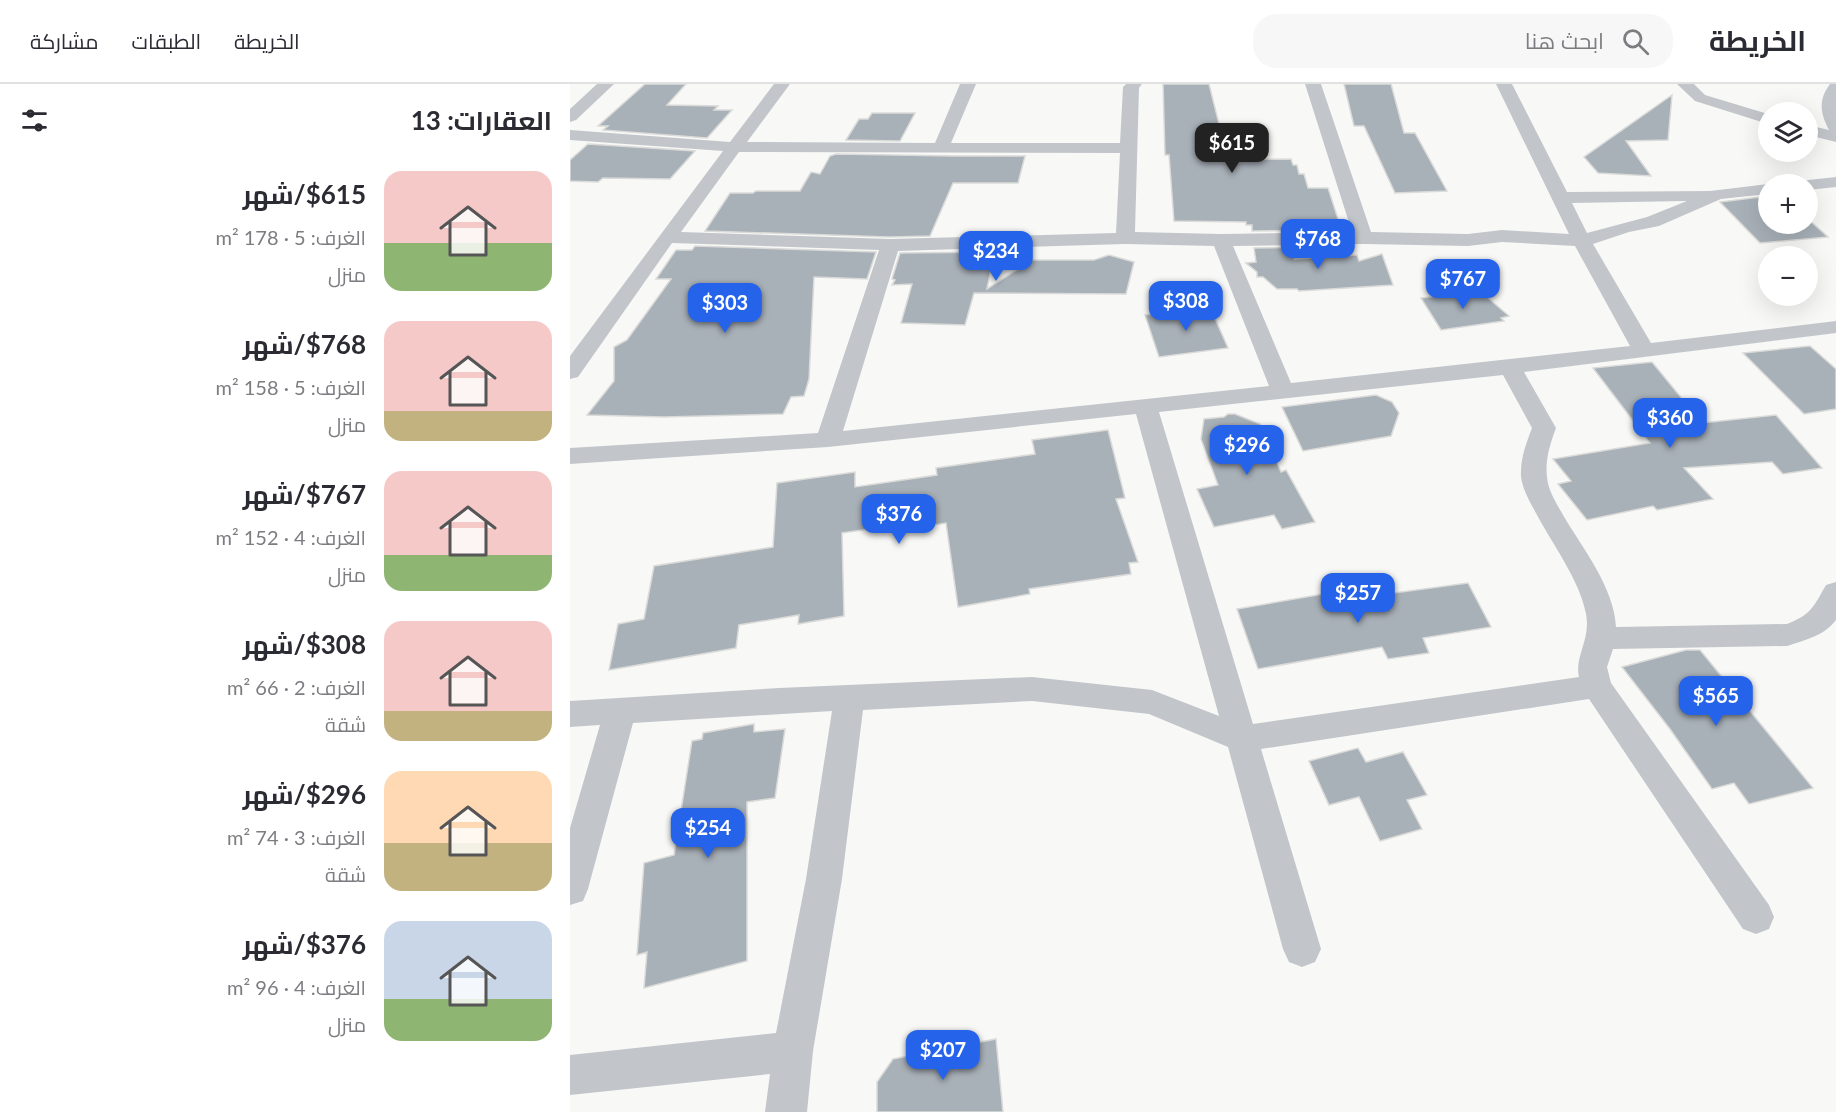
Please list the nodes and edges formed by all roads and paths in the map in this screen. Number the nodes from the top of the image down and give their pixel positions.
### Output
1 (606, 84) edge
2 (782, 84) edge
3 (968, 84) edge
4 (1134, 84) edge
5 (1313, 84) edge
6 (1504, 84) edge
7 (1685, 84) edge
8 (1836, 86) edge
9 (1758, 116) edge
10 (570, 117) edge
11 (1836, 129) edge
12 (1818, 132) edge
13 (570, 135) edge
14 (1836, 137) edge
15 (734, 147) junction
16 (1128, 148) junction
17 (940, 149) junction
18 (1836, 182) edge
19 (1818, 184) edge
20 (1758, 190) edge
21 (1718, 194) junction
22 (1561, 198) junction
23 (667, 237) junction
24 (1125, 238) junction
25 (1363, 238) junction
26 (1221, 240) junction
27 (1582, 242) junction
28 (890, 245) junction
29 (1836, 327) edge
30 (1643, 349) junction
31 (1510, 367) junction
32 (570, 372) edge
33 (1282, 389) junction
34 (1145, 405) junction
35 (828, 440) junction
36 (570, 456) edge
37 (1836, 592) edge
38 (1602, 638) junction
39 (1597, 686) junction
40 (849, 699) junction
41 (620, 712) junction
42 (570, 714) edge
43 (1241, 739) junction
44 (570, 889) edge
45 (1756, 917) dead end
46 (1302, 949) dead end
47 (793, 1051) junction
48 (570, 1075) edge
49 (786, 1112) edge

1 - 10 street
2 - 15 street
3 - 17 street
4 - 16 street
5 - 25 street
6 - 22 street
7 - 9 street
8 - 11 street
12 - 14 street
13 - 15 street
15 - 17 street
15 - 23 street
16 - 17 street
16 - 24 street
18 - 19 street
20 - 21 street
21 - 22 street
21 - 27 street
22 - 27 street
23 - 28 street
23 - 32 street
24 - 26 street
24 - 28 street
25 - 26 street
25 - 27 street
26 - 33 street
27 - 30 street
28 - 35 street
29 - 30 street
30 - 31 street
31 - 33 street
31 - 38 street
33 - 34 street
34 - 35 street
34 - 43 street
35 - 36 street
37 - 38 street
38 - 39 street
39 - 43 street
39 - 45 street
40 - 41 street
40 - 43 street
40 - 47 street
41 - 42 street
41 - 44 street
43 - 46 street
47 - 48 street
47 - 49 street

